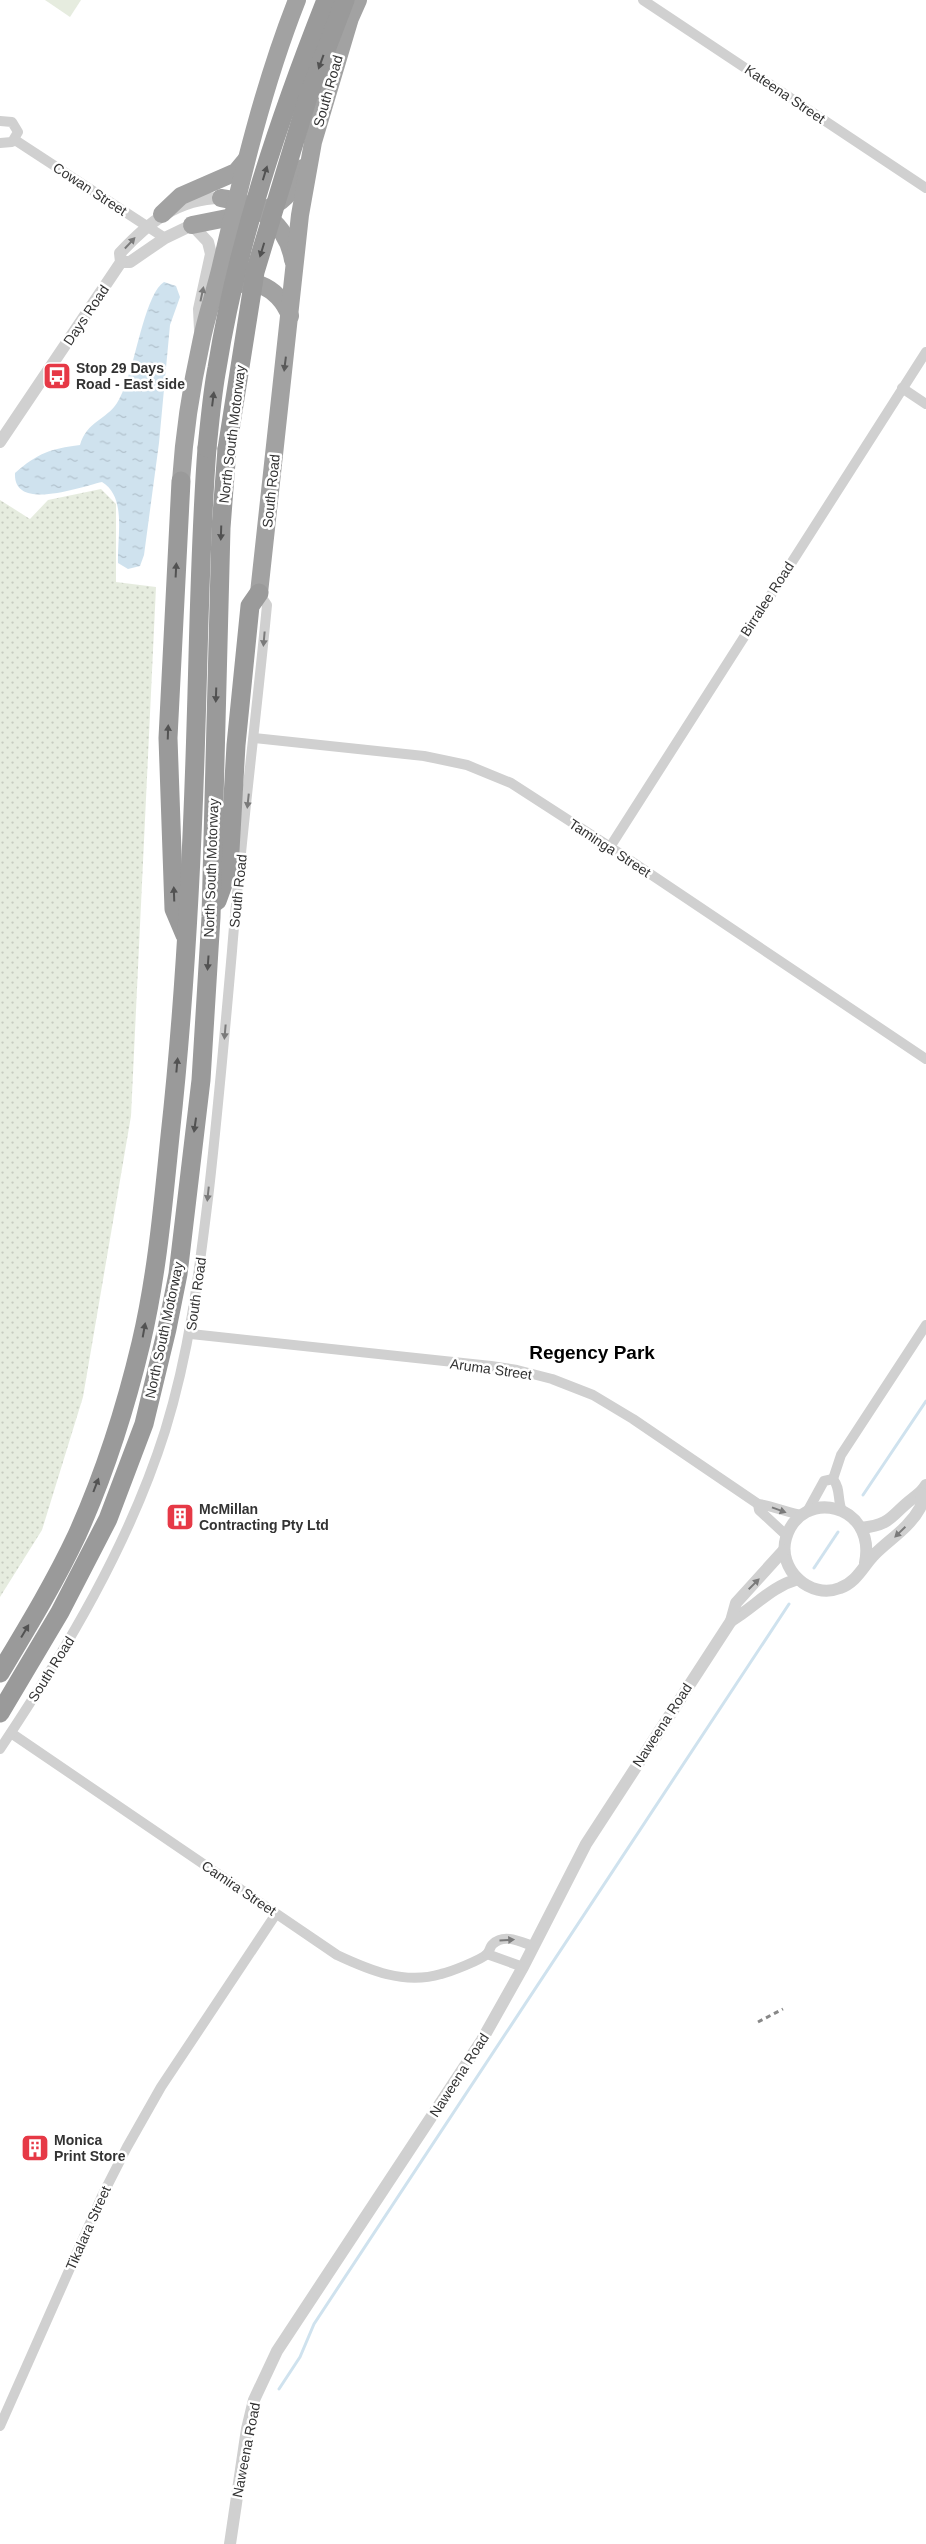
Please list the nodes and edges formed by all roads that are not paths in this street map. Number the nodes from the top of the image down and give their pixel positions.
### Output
1 (297, 0) edge
2 (326, 0) edge
3 (345, 0) edge
4 (358, 0) edge
5 (644, 0) edge
6 (264, 100) junction
7 (320, 120) junction
8 (0, 121) edge
9 (15, 140) junction
10 (313, 142) junction
11 (0, 143) edge
12 (246, 160) junction
13 (926, 188) edge
14 (230, 205) junction
15 (260, 212) junction
16 (162, 214) junction
17 (147, 226) junction
18 (192, 226) junction
19 (164, 238) junction
20 (121, 262) junction
21 (212, 305) junction
22 (290, 316) junction
23 (201, 342) junction
24 (926, 352) edge
25 (902, 388) junction
26 (926, 404) edge
27 (0, 442) edge
28 (181, 482) joint
29 (259, 593) junction
30 (254, 738) junction
31 (610, 846) junction
32 (211, 917) junction
33 (187, 941) junction
34 (926, 1059) edge
35 (926, 1325) edge
36 (191, 1334) junction
37 (833, 1479) junction
38 (924, 1489) edge
39 (758, 1504) junction
40 (842, 1511) junction
41 (804, 1514) junction
42 (861, 1528) junction
43 (786, 1536) junction
44 (784, 1550) junction
45 (865, 1563) junction
46 (798, 1579) junction
47 (731, 1621) junction
48 (0, 1673) edge
49 (0, 1713) edge
50 (11, 1733) junction
51 (0, 1749) edge
52 (276, 1914) junction
53 (533, 1946) junction
54 (487, 1954) junction
55 (523, 1967) junction
56 (0, 2426) edge
57 (230, 2544) edge

1 - 6 highway
33 -> 2 highway, North South Motorway, bridge
3 -> 32 highway, North South Motorway, bridge
4 - 7 highway, South Road
5 - 13 street, Kateena Street
6 - 7 highway
6 - 12 highway
7 - 10 highway, South Road
8 - 9 street
9 - 11 street
9 - 17 street, Cowan Street
10 - 15 highway
10 - 22 highway, South Road
12 - 14 highway
12 - 16 highway
14 - 15 highway
14 - 16 street, Days Road
14 - 18 highway
14 - 21 highway
15 - 22 highway
16 - 17 street, Days Road
17 - 19 street, Cowan Street
20 -> 17 street, Days Road
18 - 19 street
23 -> 18 street
19 - 20 street
20 - 27 street, Days Road
21 - 22 highway
21 - 23 highway
22 -> 29 highway, South Road
23 - 28 highway
24 - 25 street, Birralee Road
25 - 26 street
25 - 31 street, Birralee Road
33 -> 28 highway
29 -> 30 street, South Road
29 - 32 highway
30 - 31 street, Taminga Street
30 -> 36 street, South Road
31 - 34 street, Taminga Street
32 -> 49 highway, North South Motorway
48 -> 33 highway, North South Motorway
35 - 37 street
36 - 39 street, Aruma Street
36 - 50 street, South Road
37 - 40 street
37 - 41 street
38 - 42 street
38 -> 45 street
39 -> 41 street, Aruma Street
39 - 43 street, Aruma Street
40 - 41 street
40 - 42 street
41 - 43 street
42 - 45 street
43 - 44 street
44 - 46 street
47 -> 44 street, Naweena Road
45 - 46 street
46 - 47 street, Naweena Road
47 - 53 street, Naweena Road
50 - 51 street, South Road
50 - 52 street, Camira Street
52 - 54 street, Camira Street
52 - 56 street, Tikalara Street
54 -> 53 street, Camira Street
53 - 55 street, Naweena Road
54 - 55 street
55 - 57 street, Naweena Road

